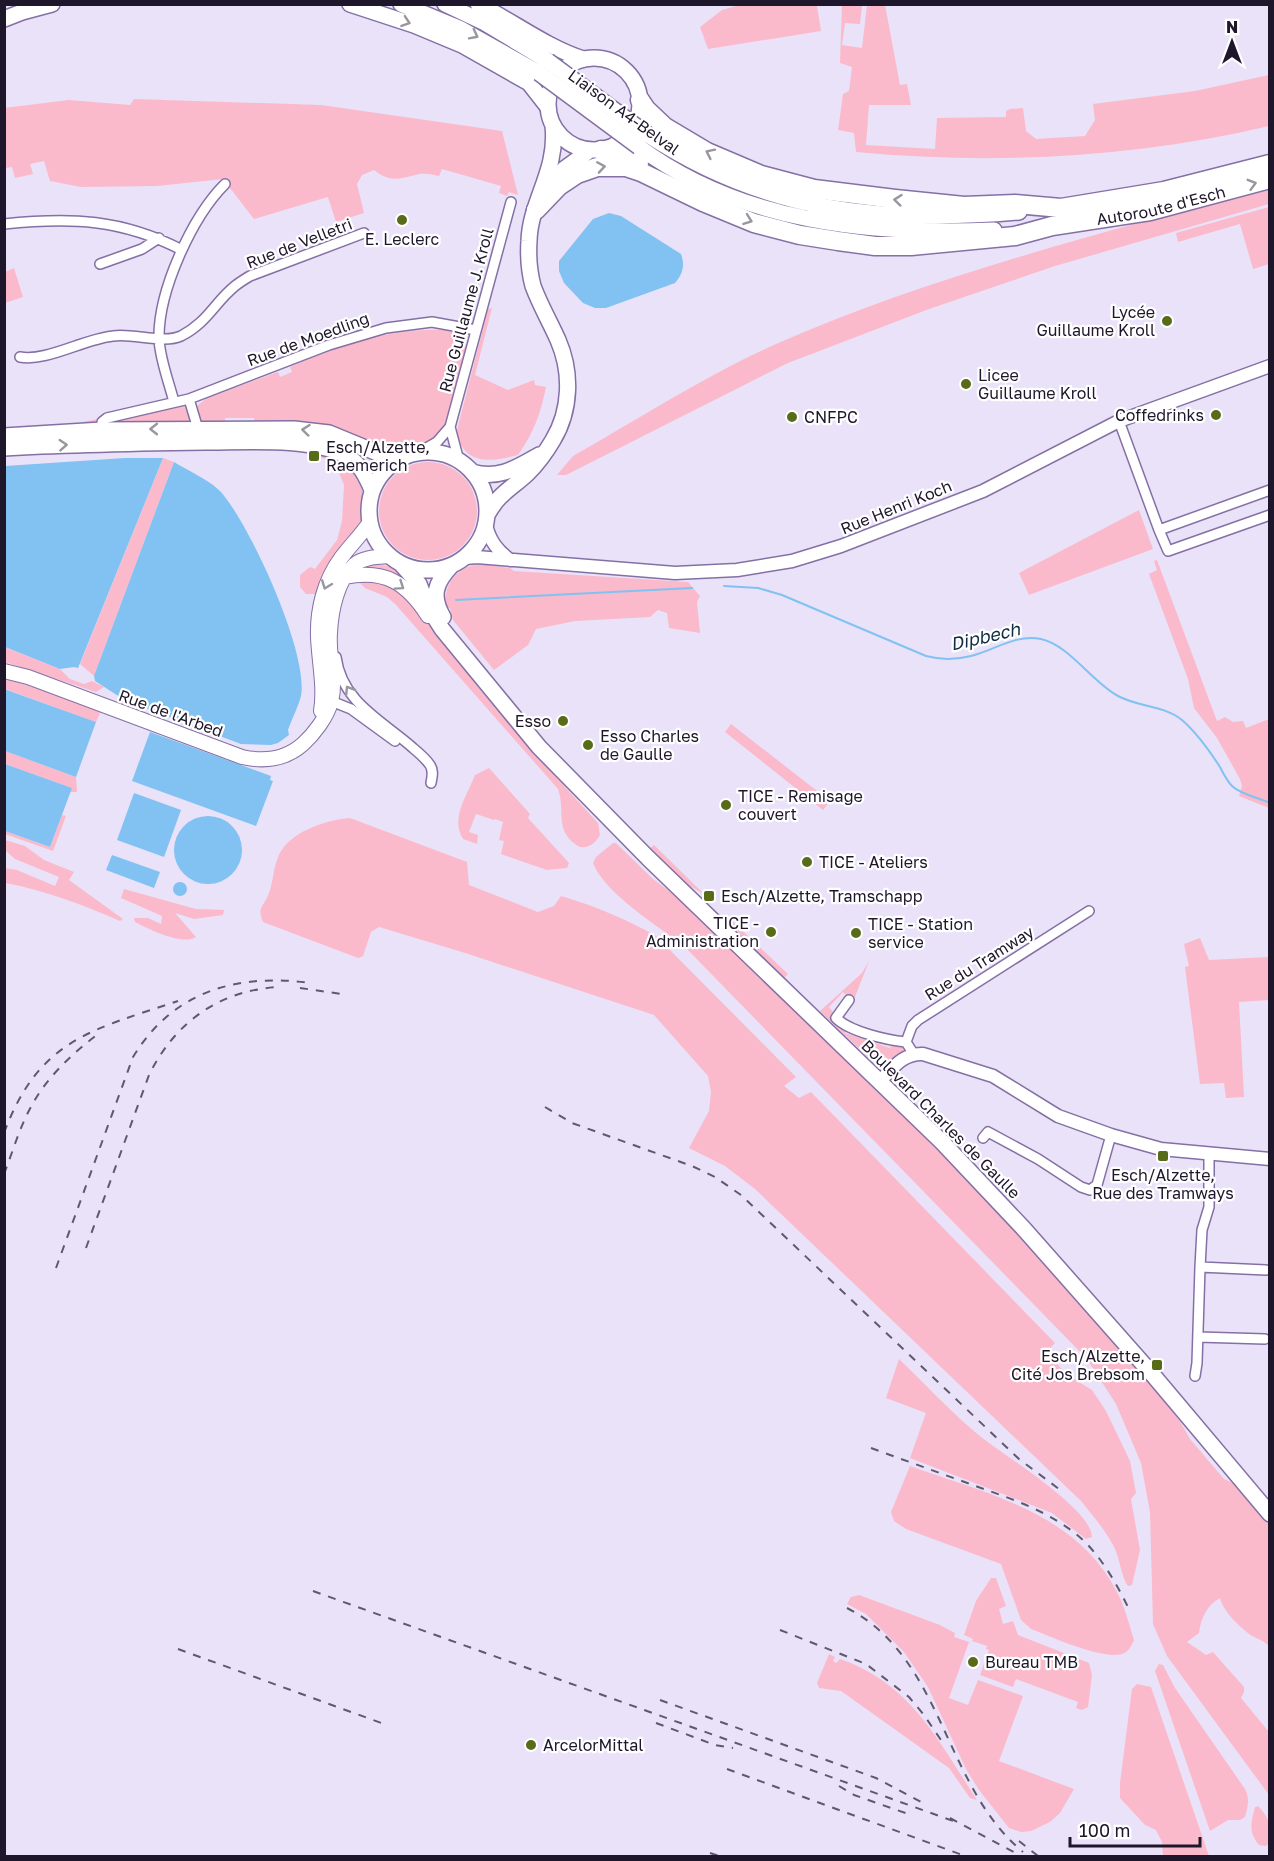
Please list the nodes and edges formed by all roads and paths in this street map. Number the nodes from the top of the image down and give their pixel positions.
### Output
1 (22, 4) edge
2 (52, 4) edge
3 (350, 4) edge
4 (401, 4) edge
5 (445, 4) edge
6 (478, 4) edge
7 (4, 13) edge
8 (4, 19) edge
9 (583, 59) junction
10 (544, 67) junction
11 (640, 100) junction
12 (548, 106) junction
13 (553, 126) junction
14 (644, 141) junction
15 (595, 151) junction
16 (1269, 164) edge
17 (656, 179) junction
18 (1269, 179) edge
19 (225, 184) dead end
20 (511, 202) dead end
21 (1061, 208) junction
22 (536, 210) junction
23 (4, 224) edge
24 (1052, 226) junction
25 (364, 233) dead end
26 (159, 238) junction
27 (182, 250) junction
28 (100, 264) dead end
29 (476, 330) junction
30 (159, 338) junction
31 (20, 357) dead end
32 (1269, 366) edge
33 (189, 399) junction
34 (174, 402) junction
35 (1119, 421) junction
36 (450, 427) junction
37 (198, 429) junction
38 (102, 430) junction
39 (4, 436) edge
40 (4, 448) edge
41 (544, 452) junction
42 (418, 453) junction
43 (402, 458) junction
44 (459, 461) junction
45 (472, 472) junction
46 (372, 490) junction
47 (1269, 490) edge
48 (1269, 514) edge
49 (486, 520) junction
50 (370, 522) junction
51 (1159, 530) junction
52 (465, 558) junction
53 (396, 561) junction
54 (511, 561) junction
55 (451, 566) junction
56 (345, 577) junction
57 (325, 619) junction
58 (469, 663) junction
59 (4, 671) edge
60 (331, 701) junction
61 (318, 726) junction
62 (423, 757) junction
63 (564, 771) junction
64 (431, 783) dead end
65 (1089, 911) dead end
66 (849, 1000) dead end
67 (910, 1048) junction
68 (880, 1081) junction
69 (1110, 1135) junction
70 (983, 1138) dead end
71 (1209, 1154) junction
72 (1269, 1159) edge
73 (1200, 1267) junction
74 (1266, 1270) dead end
75 (1198, 1337) junction
76 (1264, 1339) dead end
77 (1194, 1376) dead end
78 (1267, 1505) edge

1 - 7 main road
2 - 8 main road
3 -> 12 main road
4 -> 10 main road, Liaison A4-Belval
5 - 10 main road, Liaison A4-Belval
6 - 9 main road
9 - 11 main road
9 - 12 main road
10 - 14 main road, Liaison A4-Belval, bridge
11 - 15 main road
21 -> 11 highway, Autoroute d'Esch
12 - 13 main road
13 - 15 main road
13 - 22 main road
14 - 21 main road, Liaison A4-Belval
14 - 24 main road, Liaison A4-Belval
15 - 17 highway
15 - 22 main road
16 - 21 highway, Autoroute d'Esch
22 -> 17 highway
17 -> 24 highway, Autoroute d'Esch
24 -> 18 highway, Autoroute d'Esch
19 - 27 street
20 - 29 street, Rue Guillaume J. Kroll
22 - 41 main road
23 - 26 street
25 - 30 street, Rue de Velletri
26 - 27 street
26 - 28 street
27 - 30 street
29 - 33 street, Rue de Moedling
29 - 36 street, Rue Guillaume J. Kroll
30 - 31 street, Rue de Velletri
30 - 34 street
32 - 35 street, Rue Henri Koch
33 - 34 street, Rue de Moedling
33 - 37 street
34 - 38 street
35 - 51 street
35 - 54 street, Rue Henri Koch
36 - 42 street
36 - 44 street, Rue Guillaume J. Kroll
37 -> 38 main road
43 -> 37 main road
38 - 39 main road
40 -> 46 main road
41 - 45 main road
41 - 49 main road
42 - 43 main road
42 - 44 main road
43 - 46 main road
44 - 45 main road
45 - 49 main road
46 - 50 main road
47 - 51 street
48 - 51 street
49 - 52 main road
49 - 54 street
50 - 53 main road
50 -> 57 main road, Rue de l'Arbed
52 - 54 street, Rue Henri Koch
52 - 55 main road
53 - 55 main road
53 - 56 main road
53 - 58 main road, Boulevard Charles de Gaulle
55 - 63 main road, Boulevard Charles de Gaulle
56 - 57 main road, Rue de l'Arbed
56 -> 58 main road, Boulevard Charles de Gaulle
57 - 60 main road, Rue de l'Arbed
57 - 61 main road, Rue de l'Arbed
62 -> 57 street
58 - 63 main road, Boulevard Charles de Gaulle
59 - 61 main road, Rue de l'Arbed
60 - 61 main road, Rue de l'Arbed
60 - 62 street
62 - 64 street
63 - 68 main road, Boulevard Charles de Gaulle
65 - 67 street, Rue du Tramway
66 - 67 street
67 - 68 street
67 - 69 street
68 - 78 main road, Boulevard Charles de Gaulle
69 - 70 street
69 - 71 street
71 - 72 street
71 - 73 street
73 - 74 street
73 - 75 street
75 - 76 street
75 - 77 street

